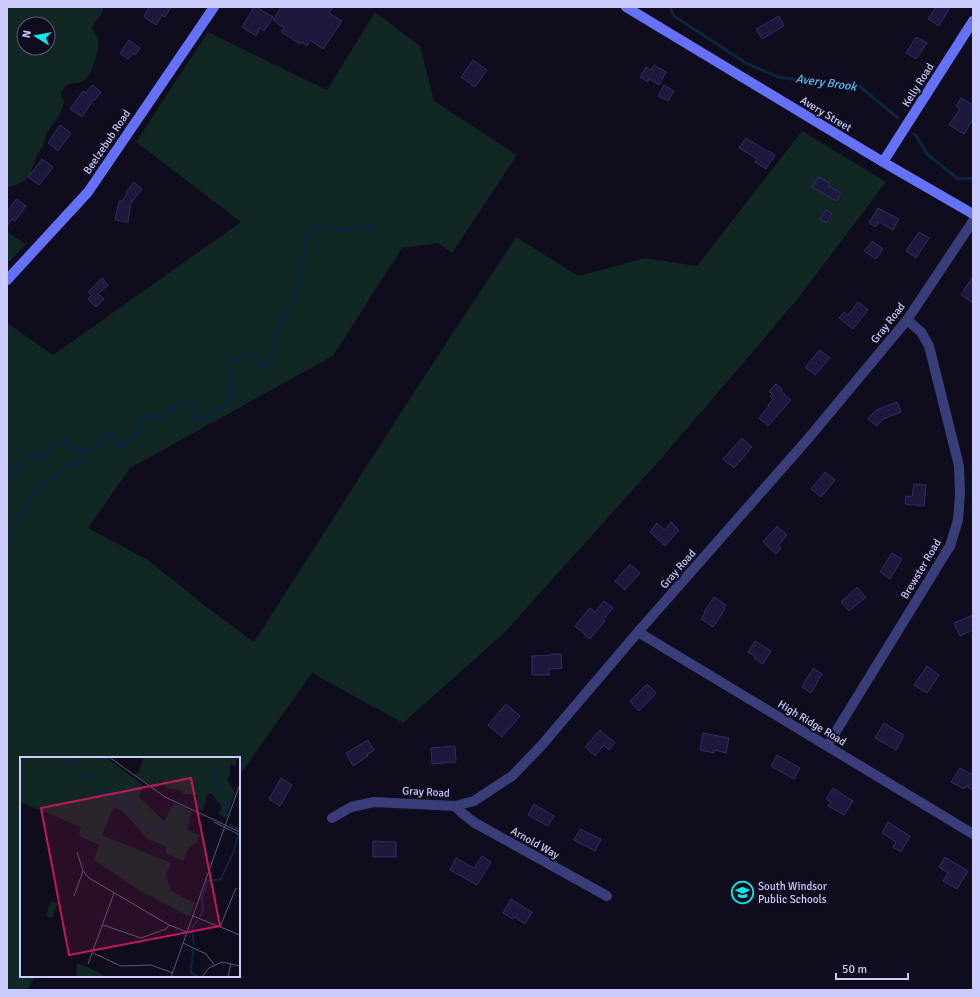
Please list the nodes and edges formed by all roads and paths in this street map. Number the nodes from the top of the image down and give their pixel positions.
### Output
1 (214, 7) edge
2 (626, 7) edge
3 (973, 21) edge
4 (883, 162) junction
5 (973, 214) edge
6 (973, 221) edge
7 (7, 280) edge
8 (907, 320) junction
9 (638, 632) junction
10 (827, 746) junction
11 (455, 806) junction
12 (332, 818) dead end
13 (973, 834) edge
14 (607, 896) dead end

1 - 7 street, Beelzebub Road
2 - 4 street, Avery Street
3 - 4 street, Kelly Road
4 - 5 street, Avery Street
6 - 8 street, Gray Road
8 - 9 street, Gray Road
8 - 10 street, Brewster Road
9 - 10 street, High Ridge Road
9 - 11 street, Gray Road
10 - 13 street, High Ridge Road
11 - 12 street, Gray Road
11 - 14 street, Arnold Way

